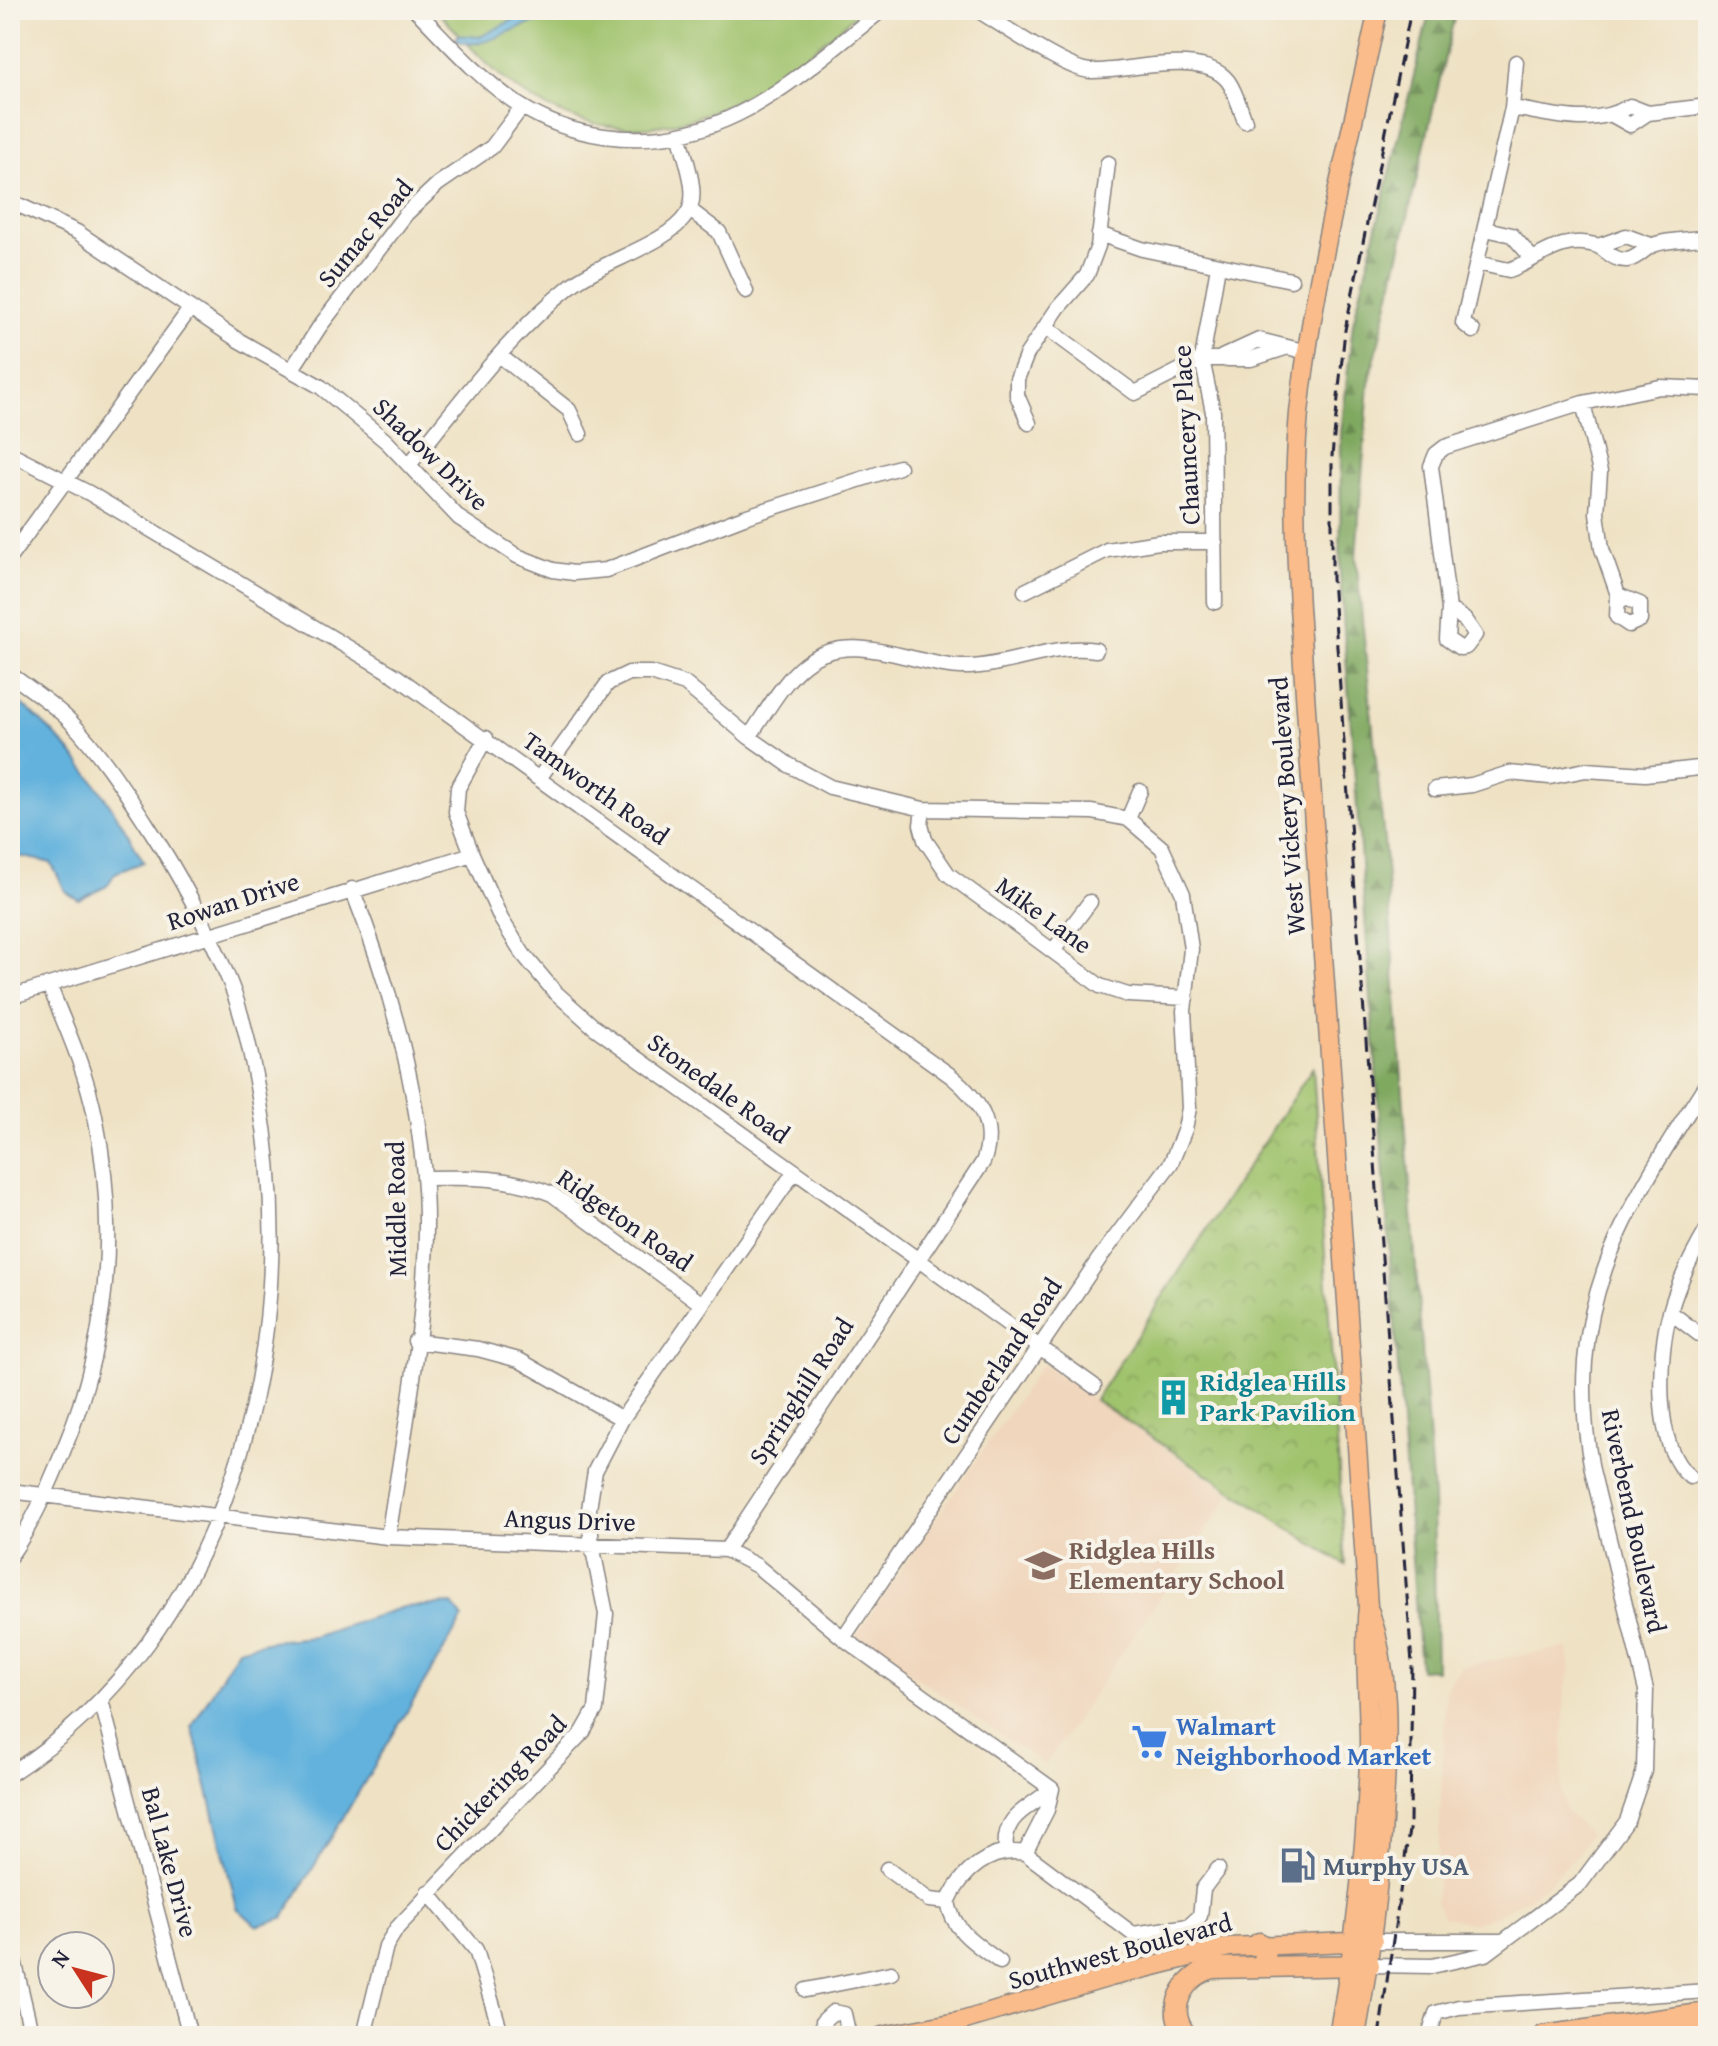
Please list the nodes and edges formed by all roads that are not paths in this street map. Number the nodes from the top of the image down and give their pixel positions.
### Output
1 (416, 10) edge
2 (882, 10) edge
3 (977, 10) edge
4 (1378, 10) edge
5 (1516, 62) dead end
6 (1708, 106) edge
7 (522, 107) junction
8 (1512, 108) junction
9 (1245, 121) dead end
10 (680, 136) junction
11 (1108, 163) dead end
12 (10, 201) edge
13 (690, 210) junction
14 (1486, 229) junction
15 (1099, 234) junction
16 (1708, 237) edge
17 (1651, 245) junction
18 (1598, 246) junction
19 (1532, 258) junction
20 (1477, 263) junction
21 (1218, 266) junction
22 (1291, 280) dead end
23 (746, 291) dead end
24 (190, 309) junction
25 (1047, 328) junction
26 (1473, 331) dead end
27 (1307, 352) junction
28 (499, 355) junction
29 (1202, 359) junction
30 (292, 369) junction
31 (1708, 389) edge
32 (1583, 403) junction
33 (1029, 423) dead end
34 (580, 434) dead end
35 (10, 453) edge
36 (409, 465) junction
37 (899, 467) dead end
38 (65, 481) junction
39 (1215, 542) junction
40 (10, 557) edge
41 (1025, 591) dead end
42 (1618, 595) dead end
43 (1215, 602) dead end
44 (1449, 609) dead end
45 (1096, 650) dead end
46 (10, 674) edge
47 (749, 737) junction
48 (486, 738) junction
49 (1708, 767) edge
50 (540, 777) junction
51 (1435, 789) dead end
52 (1140, 791) dead end
53 (923, 809) junction
54 (1128, 819) junction
55 (472, 854) junction
56 (352, 889) junction
57 (1090, 902) dead end
58 (208, 935) junction
59 (1053, 951) junction
60 (49, 985) junction
61 (10, 997) edge
62 (1186, 998) junction
63 (1708, 1081) edge
64 (795, 1171) junction
65 (424, 1178) junction
66 (1708, 1228) edge
67 (918, 1259) junction
68 (700, 1303) junction
69 (1670, 1312) junction
70 (415, 1341) junction
71 (1708, 1341) edge
72 (1040, 1347) junction
73 (1094, 1386) dead end
74 (622, 1419) junction
75 (1690, 1477) dead end
76 (10, 1491) edge
77 (44, 1496) junction
78 (218, 1516) junction
79 (388, 1537) junction
80 (592, 1545) junction
81 (726, 1550) junction
82 (10, 1556) edge
83 (843, 1638) junction
84 (101, 1700) junction
85 (10, 1774) edge
86 (1052, 1789) junction
87 (1006, 1850) junction
88 (1025, 1853) junction
89 (887, 1869) dead end
90 (1218, 1869) dead end
91 (428, 1892) junction
92 (948, 1902) junction
93 (1364, 1941) junction
94 (1501, 1941) junction
95 (1259, 1943) junction
96 (11, 1948) edge
97 (1000, 1962) dead end
98 (1360, 1966) junction
99 (1262, 1967) junction
100 (891, 1973) dead end
101 (830, 1985) junction
102 (806, 1990) dead end
103 (1708, 1991) edge
104 (833, 2012) junction
105 (1708, 2013) edge
106 (1708, 2029) edge
107 (32, 2036) edge
108 (190, 2036) edge
109 (364, 2036) edge
110 (502, 2036) edge
111 (826, 2036) edge
112 (849, 2036) edge
113 (882, 2036) edge
114 (1187, 2036) edge
115 (1338, 2036) edge
116 (1356, 2036) edge
117 (1429, 2036) edge
118 (1543, 2036) edge
119 (1600, 2036) edge

1 - 7 street
2 - 10 street
3 - 9 street
4 - 27 main road, West Vickery Boulevard
5 - 8 street
6 - 8 street
7 - 10 street
7 - 30 street, Sumac Road
8 - 14 street
10 - 13 street
11 - 15 street
12 - 24 street, Shadow Drive
13 - 23 street
13 - 28 street
14 - 19 street
14 - 20 street
15 - 21 street
15 - 25 street
16 - 17 street
17 - 18 street
17 - 18 street
18 - 19 street
19 - 20 street
20 - 26 street
21 - 22 street
21 - 29 street, Chauncery Place
24 - 30 street, Shadow Drive
24 - 38 street
25 - 29 street
25 - 33 street
27 - 29 street
27 - 93 main road, West Vickery Boulevard
28 - 34 street
28 - 36 street
29 - 39 street, Chauncery Place
30 - 36 street, Shadow Drive
31 - 32 street
32 - 42 street
32 - 44 street
35 - 38 street, Tamworth Road
36 - 37 street, Shadow Drive
38 - 40 street
38 - 48 street, Tamworth Road
39 - 41 street
39 - 43 street, Chauncery Place
45 - 47 street
46 - 58 street
47 - 50 street
47 - 53 street
48 - 50 street, Tamworth Road
48 - 55 street, Stonedale Road
49 - 51 street
50 - 67 street, Tamworth Road
52 - 54 street
53 - 54 street
53 - 59 street, Mike Lane
54 - 62 street, Cumberland Road
55 - 56 street, Rowan Drive
55 - 64 street, Stonedale Road
56 - 58 street, Rowan Drive
56 - 65 street, Middle Road
57 - 59 street
58 - 60 street, Rowan Drive
58 - 78 street
59 - 62 street, Mike Lane
60 - 61 street, Rowan Drive
60 - 77 street
62 - 72 street, Cumberland Road
63 - 94 street, Riverbend Boulevard
64 - 67 street, Stonedale Road
64 - 68 street, Chickering Road
65 - 68 street, Ridgeton Road
65 - 70 street, Middle Road
66 - 69 street
67 - 72 street, Stonedale Road
67 - 81 street, Springhill Road
68 - 74 street, Chickering Road
69 - 71 street
69 - 75 street
70 - 74 street
70 - 79 street, Middle Road
72 - 73 street, Stonedale Road
72 - 83 street, Cumberland Road
74 - 80 street, Chickering Road
76 - 77 street, Angus Drive
77 - 78 street, Angus Drive
77 - 82 street
78 - 79 street, Angus Drive
78 - 84 street
79 - 80 street, Angus Drive
80 - 81 street, Angus Drive
80 - 91 street, Chickering Road
81 - 83 street, Angus Drive
83 - 86 street, Angus Drive
84 - 85 street
84 - 108 street, Bal Lake Drive
86 - 87 street
86 - 88 street
87 - 88 street
87 - 92 street
88 - 90 street
89 - 92 street
91 - 109 street, Chickering Road
91 - 110 street
92 - 97 street
93 - 94 street
93 - 95 main road, Southwest Boulevard
93 - 98 main road, West Vickery Boulevard
94 - 98 street, Riverbend Boulevard
95 - 99 highway
95 - 113 main road, Southwest Boulevard
96 - 107 street
98 - 99 highway
98 - 115 main road, West Vickery Boulevard
98 - 116 main road, West Vickery Boulevard
99 - 114 highway
100 - 101 street
101 - 102 street
101 - 104 street
103 - 117 street
104 - 111 street
104 - 112 street
105 - 118 highway
106 - 119 highway

